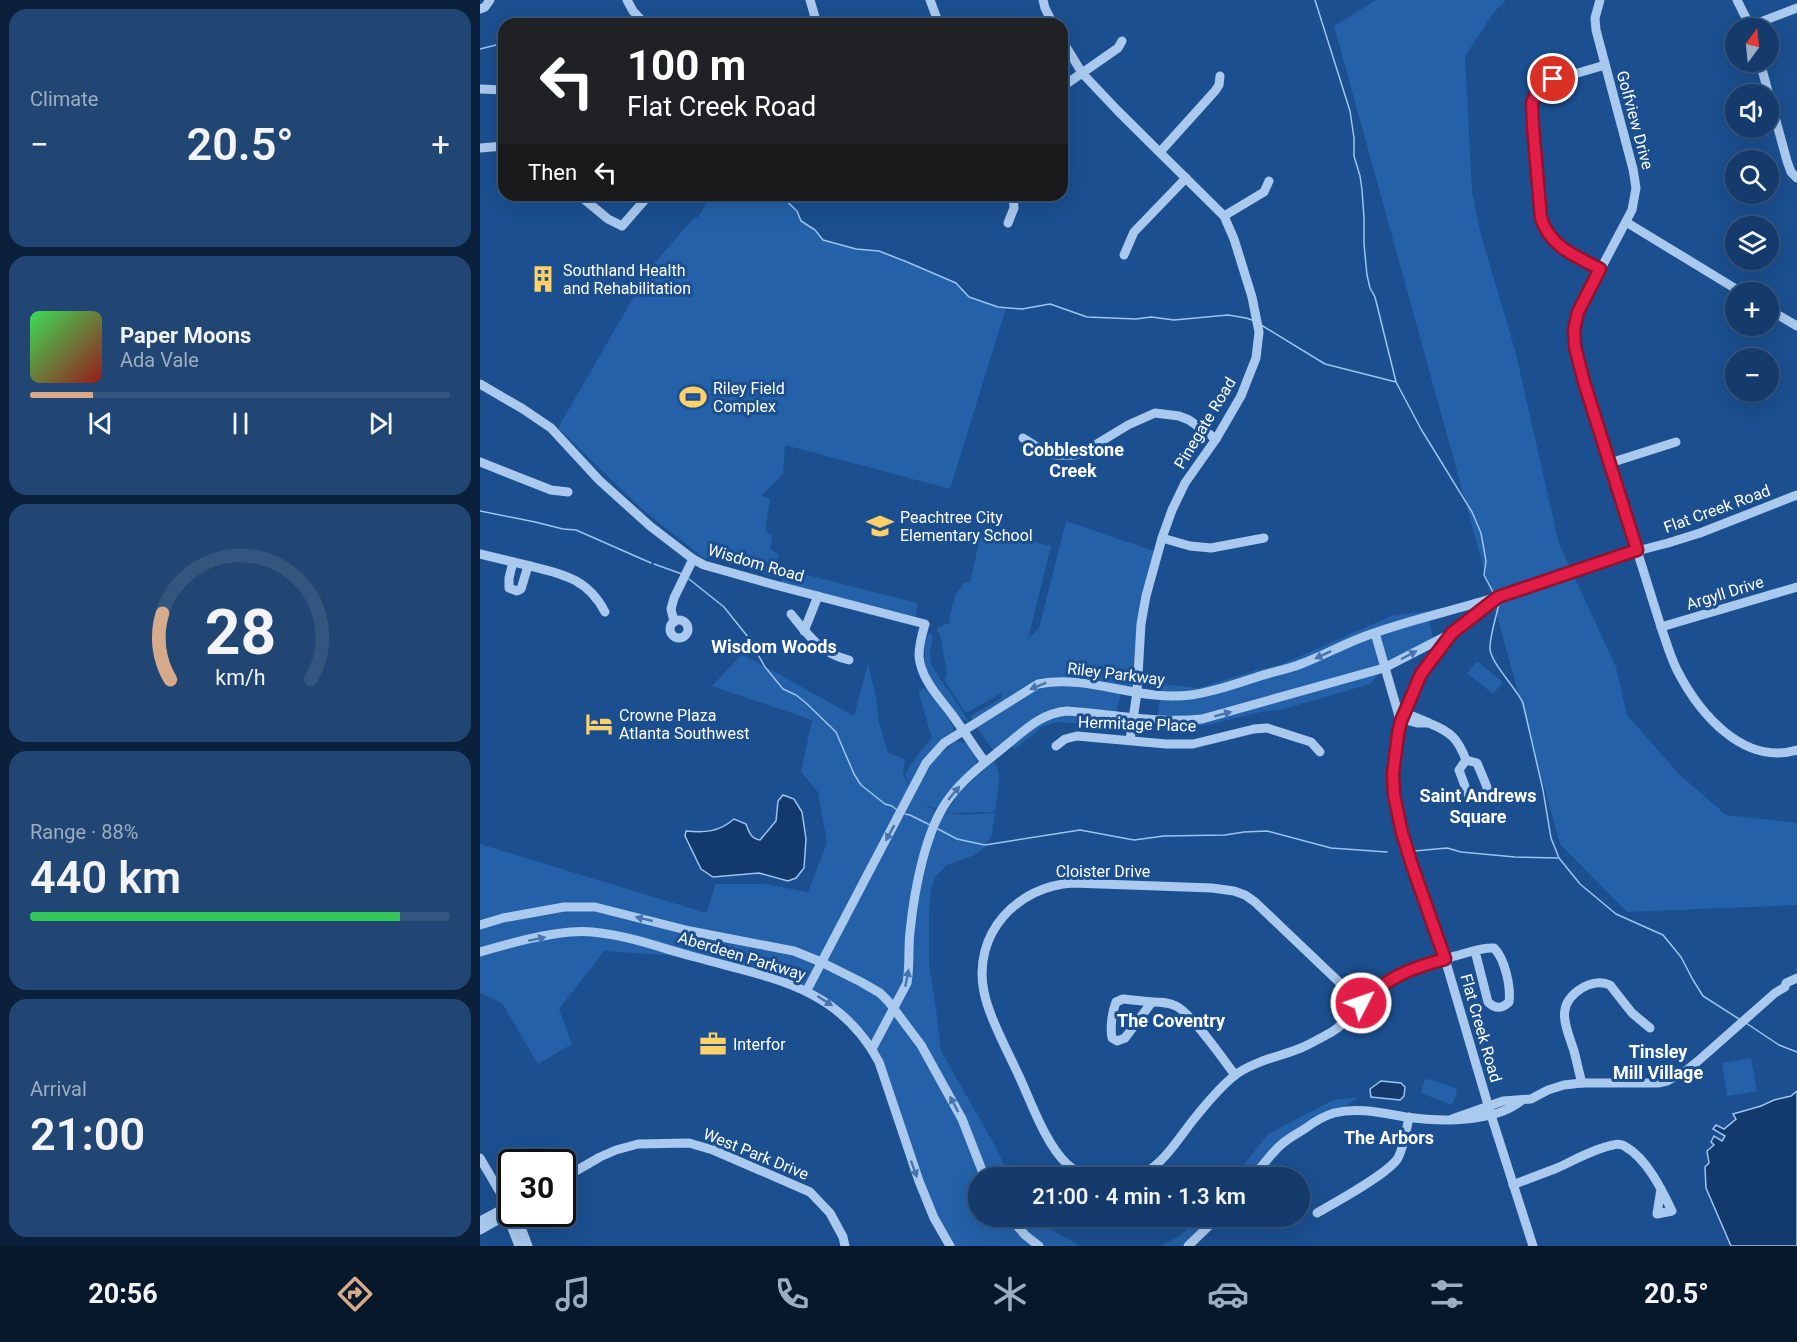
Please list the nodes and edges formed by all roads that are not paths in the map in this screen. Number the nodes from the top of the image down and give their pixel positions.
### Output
1 (490, 0) edge
2 (627, 0) edge
3 (810, 0) edge
4 (930, 0) edge
5 (1043, 0) edge
6 (1600, 0) edge
7 (1737, 0) edge
8 (1797, 8) edge
9 (480, 9) edge
10 (639, 18) edge
11 (815, 18) edge
12 (937, 18) edge
13 (1050, 18) edge
14 (1746, 18) edge
15 (1773, 18) edge
16 (1122, 41) dead end
17 (1068, 50) edge
18 (1605, 65) junction
19 (1763, 72) edge
20 (1082, 73) junction
21 (1220, 76) dead end
22 (1068, 83) edge
23 (480, 89) edge
24 (498, 90) edge
25 (498, 146) edge
26 (480, 148) edge
27 (1160, 152) junction
28 (1797, 177) edge
29 (1186, 178) junction
30 (1269, 181) dead end
31 (586, 201) edge
32 (644, 201) edge
33 (1013, 201) edge
34 (1224, 216) junction
35 (1626, 222) junction
36 (1008, 223) dead end
37 (1124, 255) dead end
38 (1600, 269) junction
39 (1725, 282) edge
40 (1779, 315) edge
41 (1797, 326) edge
42 (480, 384) edge
43 (1023, 438) dead end
44 (1216, 439) junction
45 (1676, 442) dead end
46 (480, 462) edge
47 (1610, 463) junction
48 (568, 492) dead end
49 (1797, 495) edge
50 (1162, 538) junction
51 (1264, 538) dead end
52 (1637, 550) junction
53 (480, 554) edge
54 (693, 559) junction
55 (513, 562) junction
56 (528, 566) junction
57 (1797, 587) edge
58 (818, 596) junction
59 (1498, 597) junction
60 (605, 612) dead end
61 (790, 614) dead end
62 (674, 622) dead end
63 (1661, 627) junction
64 (804, 630) junction
65 (1375, 633) junction
66 (1452, 633) junction
67 (849, 660) dead end
68 (1384, 668) junction
69 (1137, 692) junction
70 (1133, 718) junction
71 (1402, 718) junction
72 (963, 731) junction
73 (1130, 740) junction
74 (1056, 746) dead end
75 (1797, 750) edge
76 (1320, 752) dead end
77 (1466, 760) dead end
78 (985, 762) junction
79 (480, 925) edge
80 (1475, 951) junction
81 (480, 952) edge
82 (1445, 959) junction
83 (821, 962) junction
84 (1797, 978) edge
85 (1797, 983) edge
86 (1785, 987) junction
87 (807, 990) junction
88 (1152, 1002) junction
89 (1361, 1003) junction
90 (895, 1009) junction
91 (1650, 1028) dead end
92 (872, 1049) junction
93 (1235, 1075) junction
94 (1582, 1083) junction
95 (1490, 1111) junction
96 (1409, 1117) junction
97 (480, 1158) edge
98 (981, 1167) edge
99 (1071, 1167) edge
100 (1152, 1167) edge
101 (1262, 1167) edge
102 (576, 1171) edge
103 (1513, 1185) junction
104 (498, 1188) edge
105 (1661, 1189) dead end
106 (1317, 1213) dead end
107 (498, 1215) edge
108 (498, 1218) edge
109 (480, 1221) edge
110 (515, 1227) edge
111 (519, 1227) edge
112 (1018, 1227) edge
113 (1208, 1227) edge
114 (480, 1230) edge
115 (519, 1246) edge
116 (528, 1246) edge
117 (845, 1246) edge
118 (950, 1246) edge
119 (1039, 1246) edge
120 (1188, 1246) edge
121 (1533, 1246) edge

1 - 9 street
2 - 10 street
3 - 11 street
4 - 12 street
5 - 13 street
6 - 18 street, Golfview Drive
7 - 14 street
8 - 15 street
16 - 20 street
17 - 20 street, Pinegate Road
18 - 35 street, Golfview Drive
18 - 38 street
19 - 28 street
20 - 22 street
20 - 27 street, Pinegate Road
21 - 27 street
23 - 24 street
25 - 26 street
27 - 29 street, Pinegate Road
29 - 34 street, Pinegate Road
29 - 37 street
30 - 34 street
31 - 32 street
33 - 36 street
34 - 44 street, Pinegate Road
35 - 38 street, Golfview Drive
35 - 39 street
38 - 47 street, Golfview Drive
40 - 41 street
42 - 54 street, Wisdom Road
43 - 44 street
44 - 50 street, Pinegate Road
45 - 47 street
46 - 48 street
47 - 52 street, Golfview Drive
49 - 52 street, Flat Creek Road
50 - 51 street
50 - 69 street, Pinegate Road
52 - 59 street, Flat Creek Road
52 - 63 street, Golfview Drive
53 - 55 street
54 - 58 street, Wisdom Road
54 - 62 street
55 - 56 street
55 - 56 street
56 - 60 street
57 - 63 street, Argyll Drive
58 - 64 street
58 - 72 street, Wisdom Road
59 - 65 street, Riley Parkway
59 - 66 street, Flat Creek Road
61 - 64 street
63 - 75 street, Golfview Drive
64 - 67 street
65 - 68 street
65 -> 69 street, Riley Parkway
68 -> 66 street
66 - 71 street, Flat Creek Road
70 -> 68 street
68 - 71 street
69 - 70 street, Pinegate Road
69 -> 72 street, Riley Parkway
70 - 73 street, Pinegate Road
70 - 78 street
71 - 77 street
71 - 82 street, Flat Creek Road
72 - 78 street, Wisdom Road
72 -> 83 street, Riley Parkway
73 - 74 street, Hermitage Place
73 - 76 street, Hermitage Place
90 -> 78 street
83 -> 79 street, Aberdeen Parkway
80 - 80 street
80 - 82 street
81 -> 87 street, Aberdeen Parkway
82 - 89 street
82 - 95 street, Flat Creek Road
83 - 87 street, Riley Parkway
83 - 90 street, Aberdeen Parkway
84 - 86 street
85 - 86 street
86 - 94 street
87 -> 92 street, Aberdeen Parkway
88 - 88 street
88 - 93 street
89 - 93 street
89 - 99 street, Cloister Drive
90 - 92 street
98 -> 90 street, Aberdeen Parkway
91 - 94 street
92 -> 118 street, Aberdeen Parkway
93 - 100 street
94 - 95 street
95 - 96 street
95 - 103 street, Flat Creek Road
96 - 101 street
96 - 106 street
97 - 104 street
102 - 117 street, West Park Drive
103 - 105 street
103 - 121 street, Flat Creek Road
107 - 109 street
108 - 114 street
110 - 115 street
111 - 116 street
112 - 119 street
113 - 120 street

